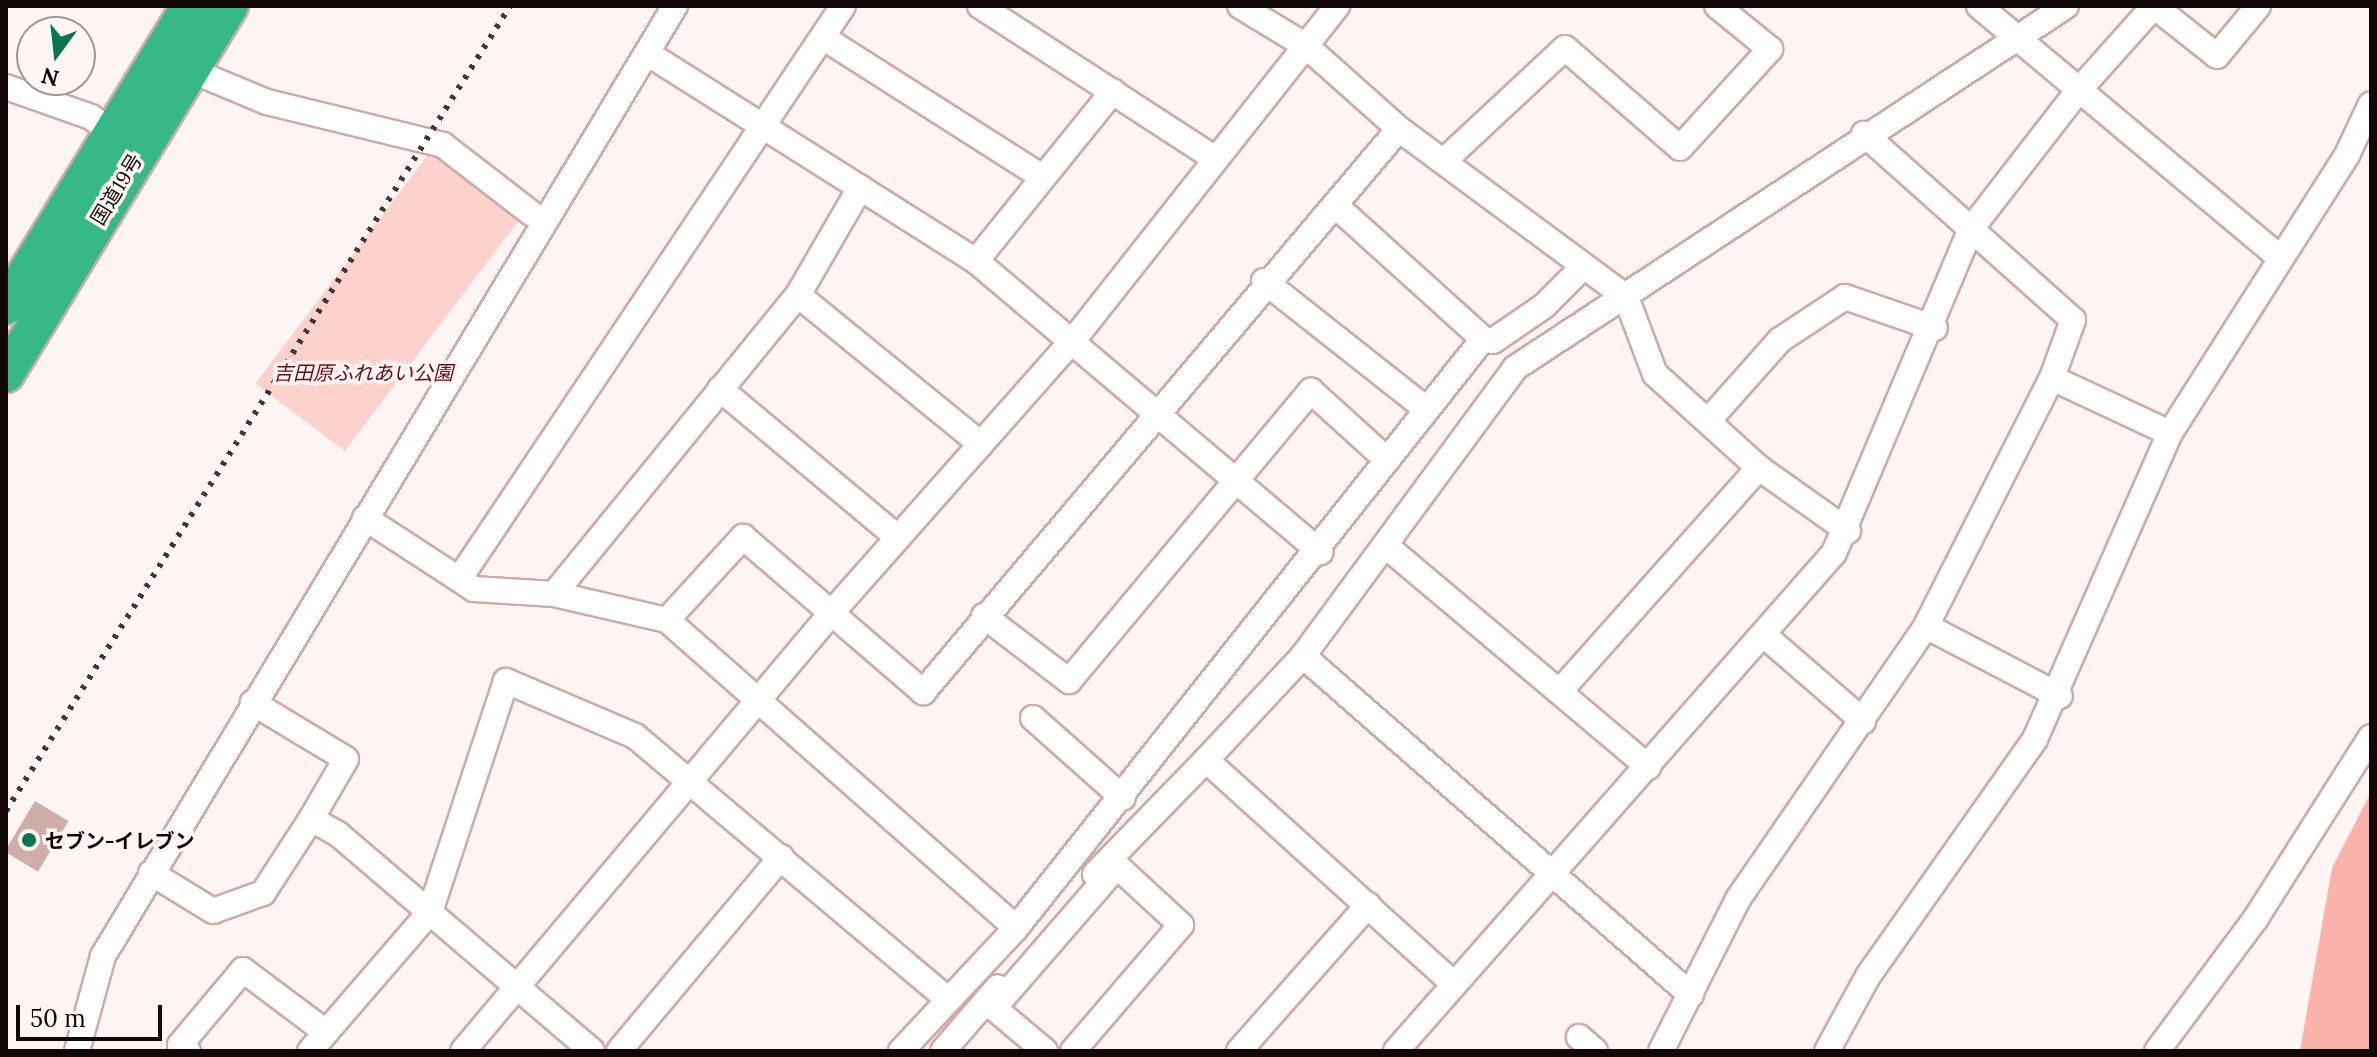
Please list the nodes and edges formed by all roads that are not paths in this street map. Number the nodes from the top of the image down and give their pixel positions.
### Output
1 (190, 6) edge
2 (230, 6) edge
3 (675, 6) edge
4 (843, 6) edge
5 (980, 6) edge
6 (1240, 6) edge
7 (1337, 6) edge
8 (1717, 6) edge
9 (1979, 6) edge
10 (2066, 6) edge
11 (2154, 6) edge
12 (2258, 6) edge
13 (2014, 36) junction
14 (824, 38) junction
15 (1306, 46) junction
16 (647, 53) junction
17 (190, 70) junction
18 (6, 87) edge
19 (2079, 90) junction
20 (1113, 91) junction
21 (2371, 104) edge
22 (767, 126) junction
23 (1399, 129) junction
24 (1864, 134) junction
25 (125, 142) junction
26 (1214, 158) junction
27 (1447, 158) junction
28 (1042, 177) junction
29 (860, 188) junction
30 (1336, 206) junction
31 (531, 213) dead end
32 (1971, 229) junction
33 (2279, 257) junction
34 (976, 261) junction
35 (1583, 267) junction
36 (1264, 281) junction
37 (798, 295) junction
38 (1626, 297) junction
39 (6, 306) edge
40 (1935, 328) junction
41 (1075, 338) junction
42 (1483, 339) junction
43 (6, 374) edge
44 (2052, 378) junction
45 (720, 389) junction
46 (1426, 409) junction
47 (1154, 410) junction
48 (1708, 421) junction
49 (2170, 433) junction
50 (981, 444) junction
51 (1387, 460) junction
52 (1759, 468) junction
53 (1235, 479) junction
54 (365, 518) junction
55 (1848, 531) junction
56 (898, 538) junction
57 (1386, 546) junction
58 (1320, 552) junction
59 (460, 578) junction
60 (554, 594) junction
61 (834, 610) junction
62 (984, 616) junction
63 (667, 620) junction
64 (1926, 626) junction
65 (1765, 636) junction
66 (1303, 656) junction
67 (1560, 691) junction
68 (2060, 696) junction
69 (253, 703) junction
70 (761, 704) junction
71 (1033, 718) dead end
72 (1863, 721) junction
73 (2371, 737) edge
74 (1206, 760) junction
75 (1648, 767) junction
76 (689, 783) junction
77 (1123, 798) junction
78 (311, 819) junction
79 (781, 857) junction
80 (151, 873) junction
81 (1554, 875) junction
82 (1368, 905) junction
83 (430, 912) junction
84 (1016, 928) junction
85 (1454, 984) junction
86 (517, 988) junction
87 (1691, 995) junction
88 (946, 998) junction
89 (318, 1042) edge
90 (77, 1051) edge
91 (188, 1051) edge
92 (463, 1051) edge
93 (592, 1051) edge
94 (619, 1051) edge
95 (901, 1051) edge
96 (943, 1051) edge
97 (1045, 1051) edge
98 (1073, 1051) edge
99 (1239, 1051) edge
100 (1396, 1051) edge
101 (1661, 1051) edge
102 (1827, 1051) edge
103 (2157, 1051) edge

1 - 25 highway, 国道19号
2 - 17 highway, 国道19号
3 - 16 street
4 - 14 street
5 - 20 street
6 - 15 street
7 - 15 street
8 - 27 street
9 - 13 street
10 - 13 street
11 - 12 street
11 - 19 street
13 - 19 street
13 - 24 street
14 - 22 street
14 - 28 street
15 - 23 street
15 - 26 street
16 - 22 street
16 - 54 street
17 - 25 highway, 国道19号
17 - 31 street
18 - 25 street
19 - 32 street
19 - 33 street
20 - 26 street
20 - 28 street
21 - 33 street
22 - 29 street
22 - 59 street
23 - 27 street
23 - 30 street
24 - 32 street
24 - 38 street
25 - 39 highway, 国道19号
25 - 43 highway, 国道19号
26 - 41 street
27 - 35 street
28 - 34 street
29 - 34 street
29 - 37 street
30 - 36 street
30 - 42 street
32 - 40 street
32 - 44 street
33 - 49 street
34 - 41 street
35 - 38 street
35 - 42 street
36 - 46 street
36 - 47 street
37 - 45 street
37 - 50 street
38 - 48 street
38 - 57 street
40 - 48 street
40 - 55 street
41 - 47 street
41 - 50 street
42 - 46 street
44 - 49 street
44 - 64 street
45 - 56 street
45 - 60 street
46 - 51 street
47 - 53 street
47 - 62 street
48 - 52 street
49 - 68 street
50 - 56 street
51 - 53 street
51 - 58 street
52 - 55 street
52 - 67 street
53 - 58 street
53 - 62 street
54 - 59 street
54 - 69 street
55 - 65 street
56 - 61 street
57 - 66 street
57 - 67 street
58 - 77 street
59 - 60 street
60 - 63 street
61 - 62 street
61 - 63 street
61 - 70 street
63 - 70 street
64 - 68 street
64 - 72 street
65 - 72 street
65 - 75 street
66 - 74 street
66 - 81 street
67 - 75 street
68 - 102 street
69 - 78 street
69 - 80 street
70 - 76 street
70 - 84 street
71 - 77 street
72 - 87 street
73 - 103 street
74 - 82 street
74 - 96 street
75 - 81 street
76 - 79 street
76 - 83 street
76 - 86 street
77 - 84 street
78 - 80 street
78 - 83 street
79 - 88 street
79 - 94 street
80 - 90 street
81 - 85 street
81 - 87 street
82 - 85 street
82 - 99 street
83 - 86 street
83 - 89 street
84 - 88 street
85 - 100 street
86 - 92 street
86 - 93 street
87 - 101 street
88 - 95 street
89 - 91 street
97 - 98 street

